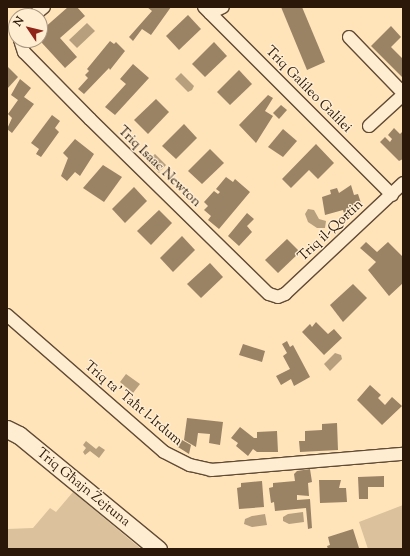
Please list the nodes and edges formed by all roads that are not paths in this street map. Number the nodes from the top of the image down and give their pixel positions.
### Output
1 (223, 7) edge
2 (207, 10) edge
3 (349, 37) dead end
4 (23, 48) edge
5 (403, 94) edge
6 (369, 126) dead end
7 (403, 183) edge
8 (392, 195) junction
9 (278, 297) joint
10 (7, 314) edge
11 (7, 429) edge
12 (403, 454) edge
13 (158, 549) edge

1 - 2 street
2 - 8 street, Triq Galileo Galilei
3 - 5 street
4 - 9 street, Triq Isaac Newton
5 - 6 street
7 - 8 street, Triq il-Qortin
8 - 9 street, Triq il-Qortin
10 - 12 street, Triq ta' Taħt l-Irdum
11 - 13 street, Triq Għajn Żejtuna

